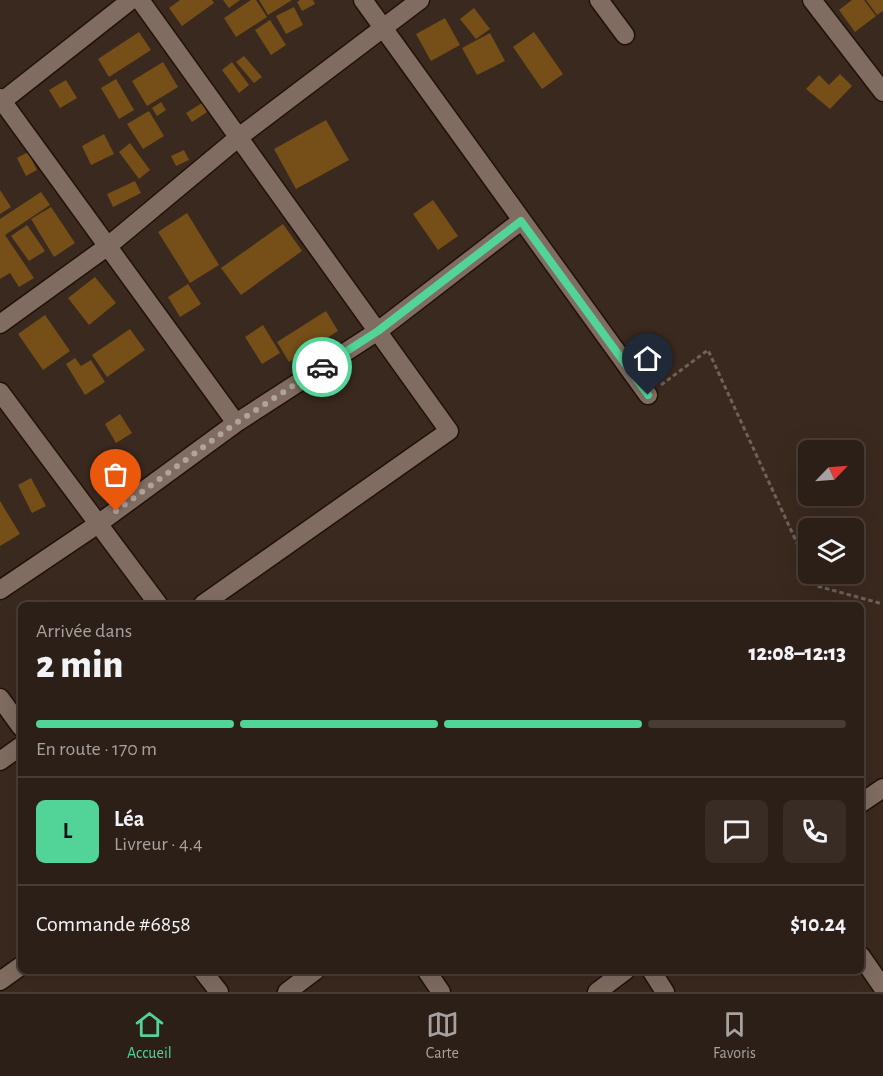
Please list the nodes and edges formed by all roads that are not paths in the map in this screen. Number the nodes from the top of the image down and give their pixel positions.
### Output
1 (131, 0) edge
2 (140, 0) edge
3 (363, 0) edge
4 (420, 0) edge
5 (599, 0) edge
6 (812, 0) edge
7 (383, 28) junction
8 (625, 36) dead end
9 (883, 92) edge
10 (1, 101) edge
11 (239, 137) junction
12 (521, 221) junction
13 (108, 246) junction
14 (0, 324) edge
15 (378, 331) junction
16 (0, 392) edge
17 (648, 395) road end
18 (236, 423) junction
19 (98, 524) junction
20 (0, 590) edge
21 (156, 602) edge
22 (206, 602) edge
23 (0, 698) edge
24 (18, 723) edge
25 (18, 748) edge
26 (0, 761) edge
27 (883, 788) edge
28 (864, 801) edge
29 (864, 961) edge
30 (18, 968) edge
31 (205, 974) edge
32 (311, 974) edge
33 (429, 974) edge
34 (621, 974) edge
35 (654, 974) edge
36 (0, 981) edge
37 (882, 990) edge
38 (219, 992) edge
39 (287, 992) edge
40 (441, 992) edge
41 (597, 992) edge
42 (665, 992) edge

1 - 10 street
2 - 11 street
3 - 7 street
4 - 7 street
5 - 8 street
6 - 9 street
7 - 11 street
7 - 12 street
10 - 13 street
11 - 13 street
11 - 15 street
12 - 15 street
12 - 17 street
13 - 14 street
13 - 18 street
15 - 18 street
15 - 22 street
16 - 19 street
18 - 19 street
19 - 20 street
19 - 21 street
23 - 24 street
25 - 26 street
27 - 28 street
29 - 37 street
30 - 36 street
31 - 38 street
32 - 39 street
33 - 40 street
34 - 41 street
35 - 42 street

